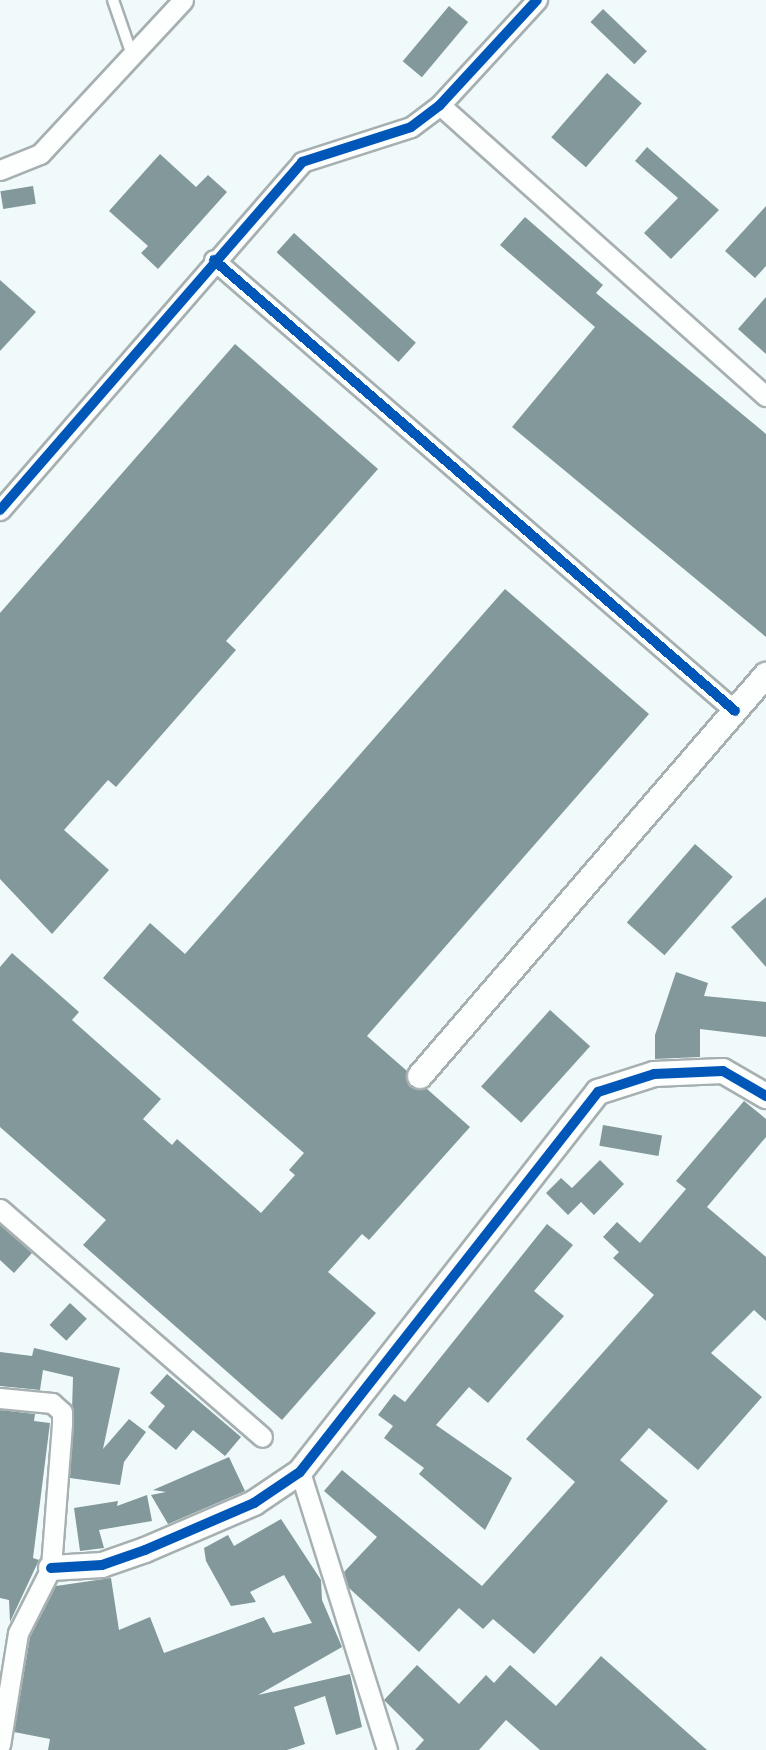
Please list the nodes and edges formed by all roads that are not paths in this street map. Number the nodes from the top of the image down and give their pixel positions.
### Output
1 (113, 0) edge
2 (183, 0) edge
3 (537, 0) edge
4 (133, 59) junction
5 (440, 106) junction
6 (0, 170) edge
7 (214, 260) junction
8 (766, 396) edge
9 (0, 510) edge
10 (766, 675) edge
11 (735, 711) junction
12 (420, 1076) dead end
13 (766, 1097) edge
14 (0, 1209) edge
15 (0, 1398) edge
16 (262, 1437) dead end
17 (300, 1472) junction
18 (51, 1568) junction
19 (0, 1745) edge
20 (387, 1750) edge

1 - 4 lane
2 - 4 street
3 - 5 street
4 - 6 street
5 - 7 street
5 - 8 street
7 - 9 street
7 - 11 street
10 - 11 street
11 - 12 street
13 - 17 street
14 - 16 street
15 - 18 street
17 - 18 street
17 - 20 street
18 - 19 street

